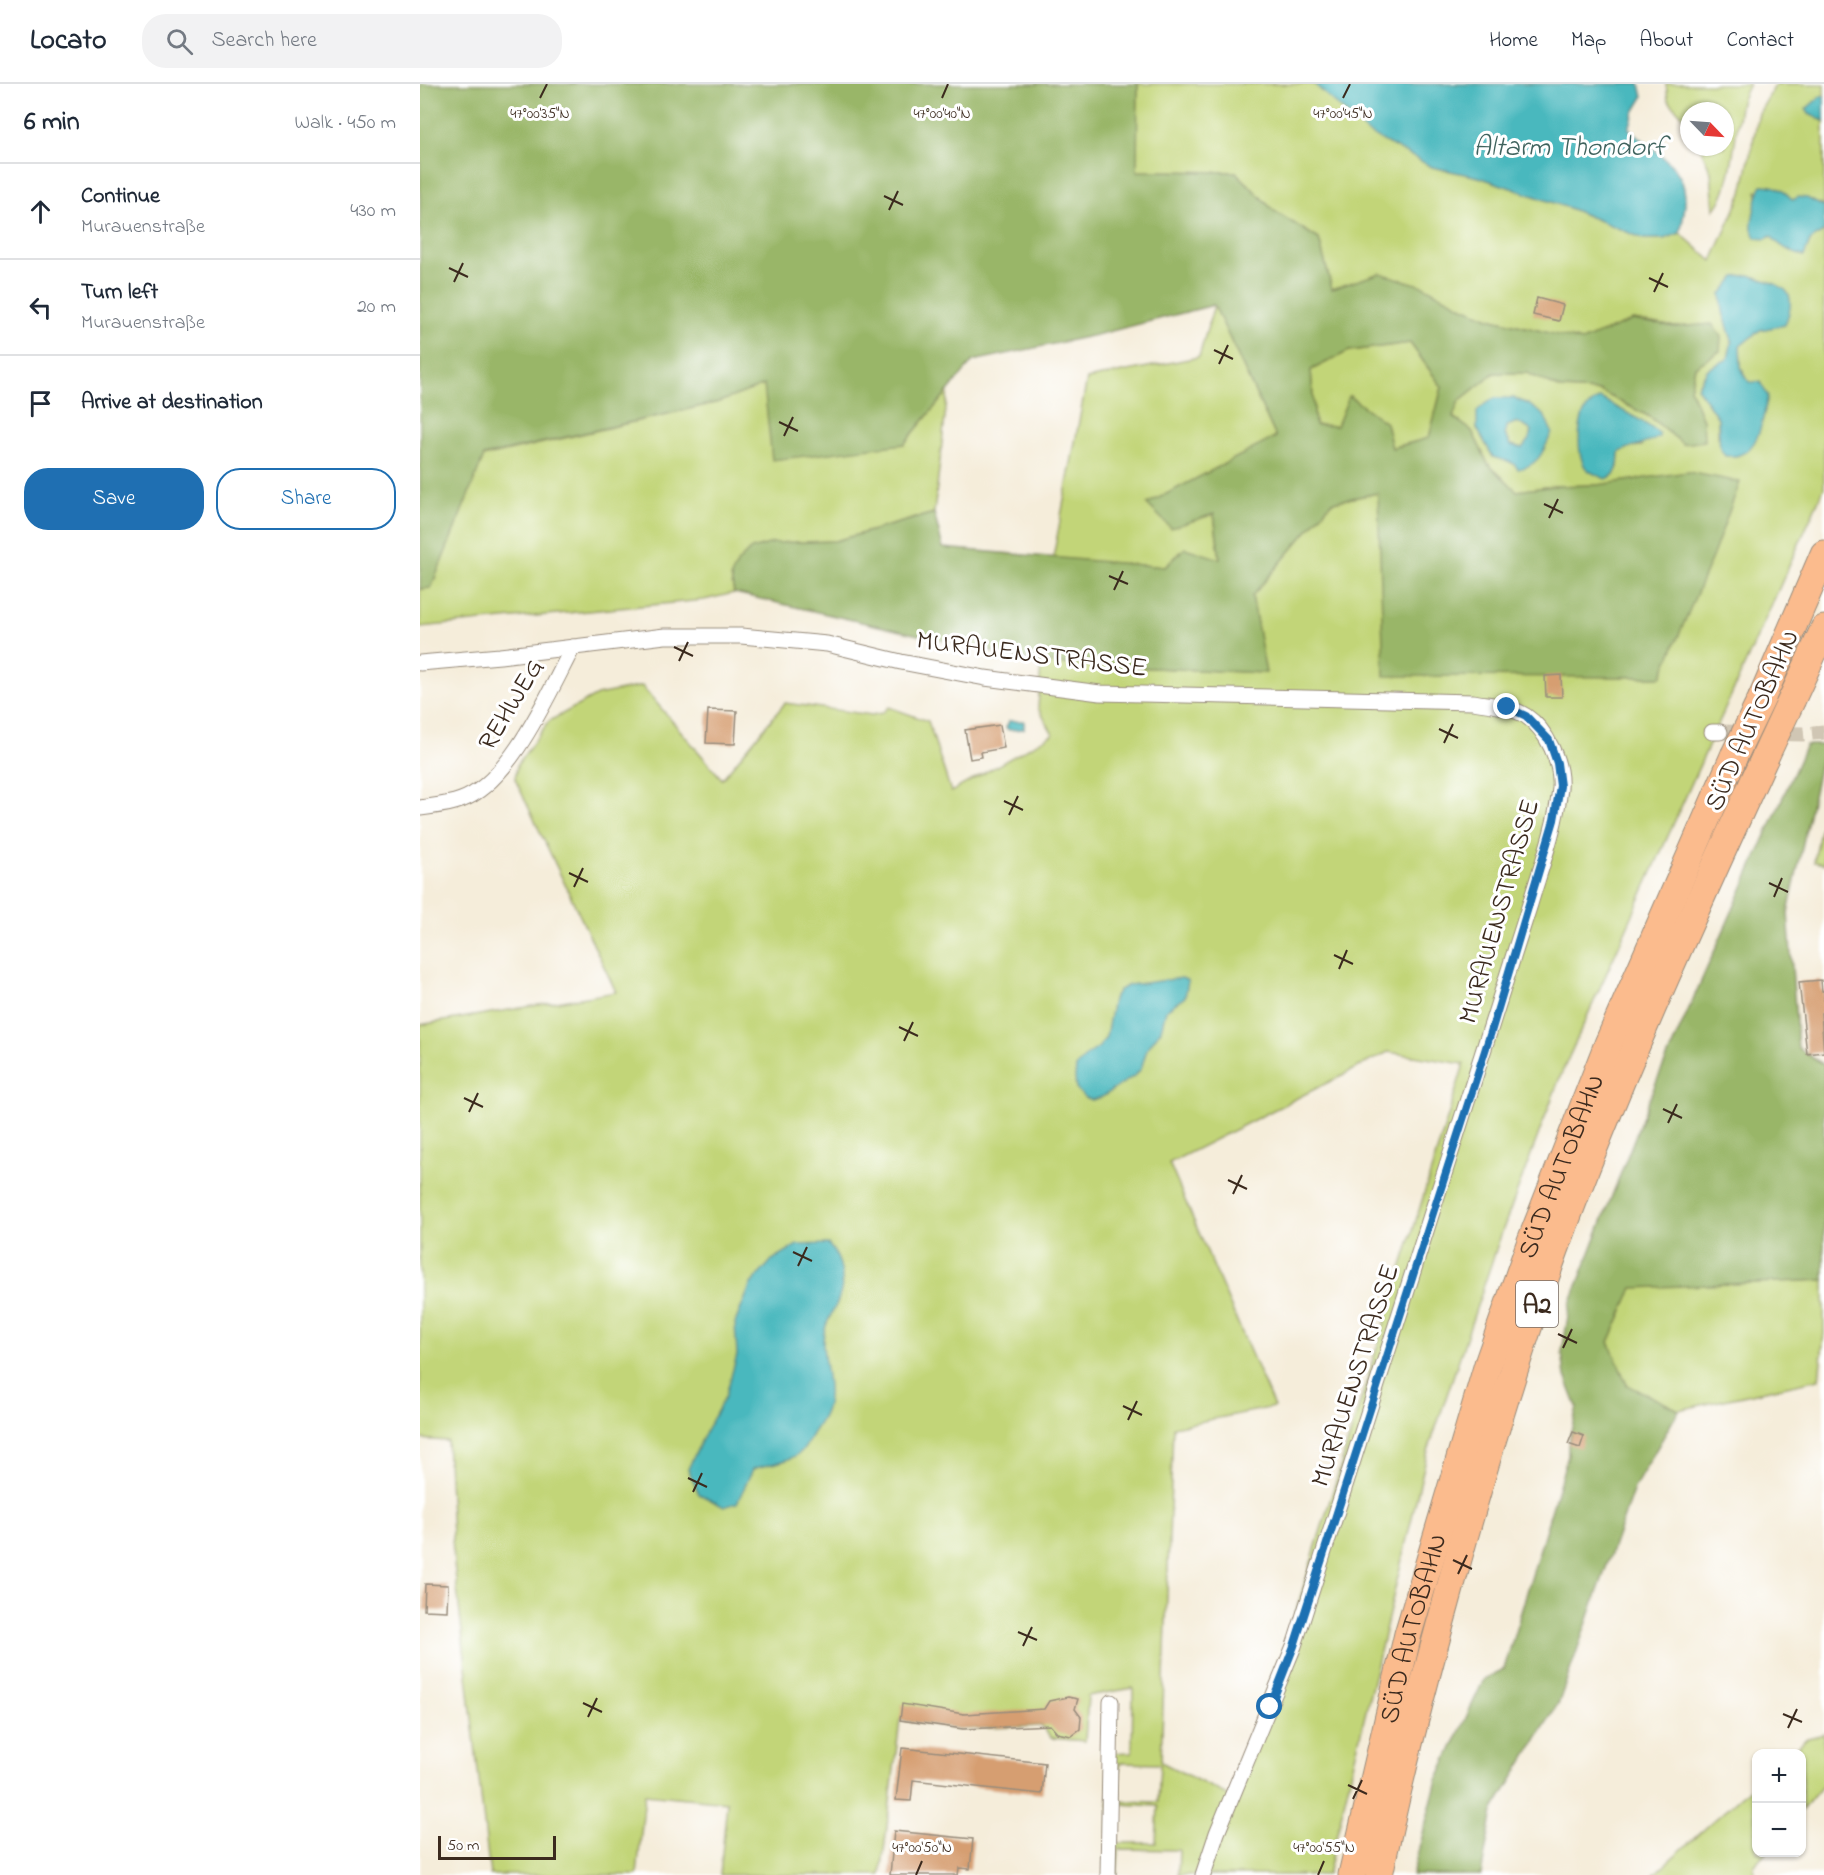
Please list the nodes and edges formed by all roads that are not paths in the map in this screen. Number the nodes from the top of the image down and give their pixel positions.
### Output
1 (1824, 554) edge
2 (1824, 629) edge
3 (573, 647) junction
4 (420, 663) edge
5 (420, 808) edge
6 (1111, 1702) dead end
7 (1108, 1875) edge
8 (1203, 1875) edge
9 (1352, 1875) edge
10 (1379, 1875) edge

1 - 9 highway, SÜD AUTOBAHN / A2, bridge
2 - 10 highway, SÜD AUTOBAHN / A2, bridge
3 - 4 street, MURAUENSTRASSE
3 - 5 street, REHWEG
3 - 8 street, MURAUENSTRASSE
6 - 7 street

